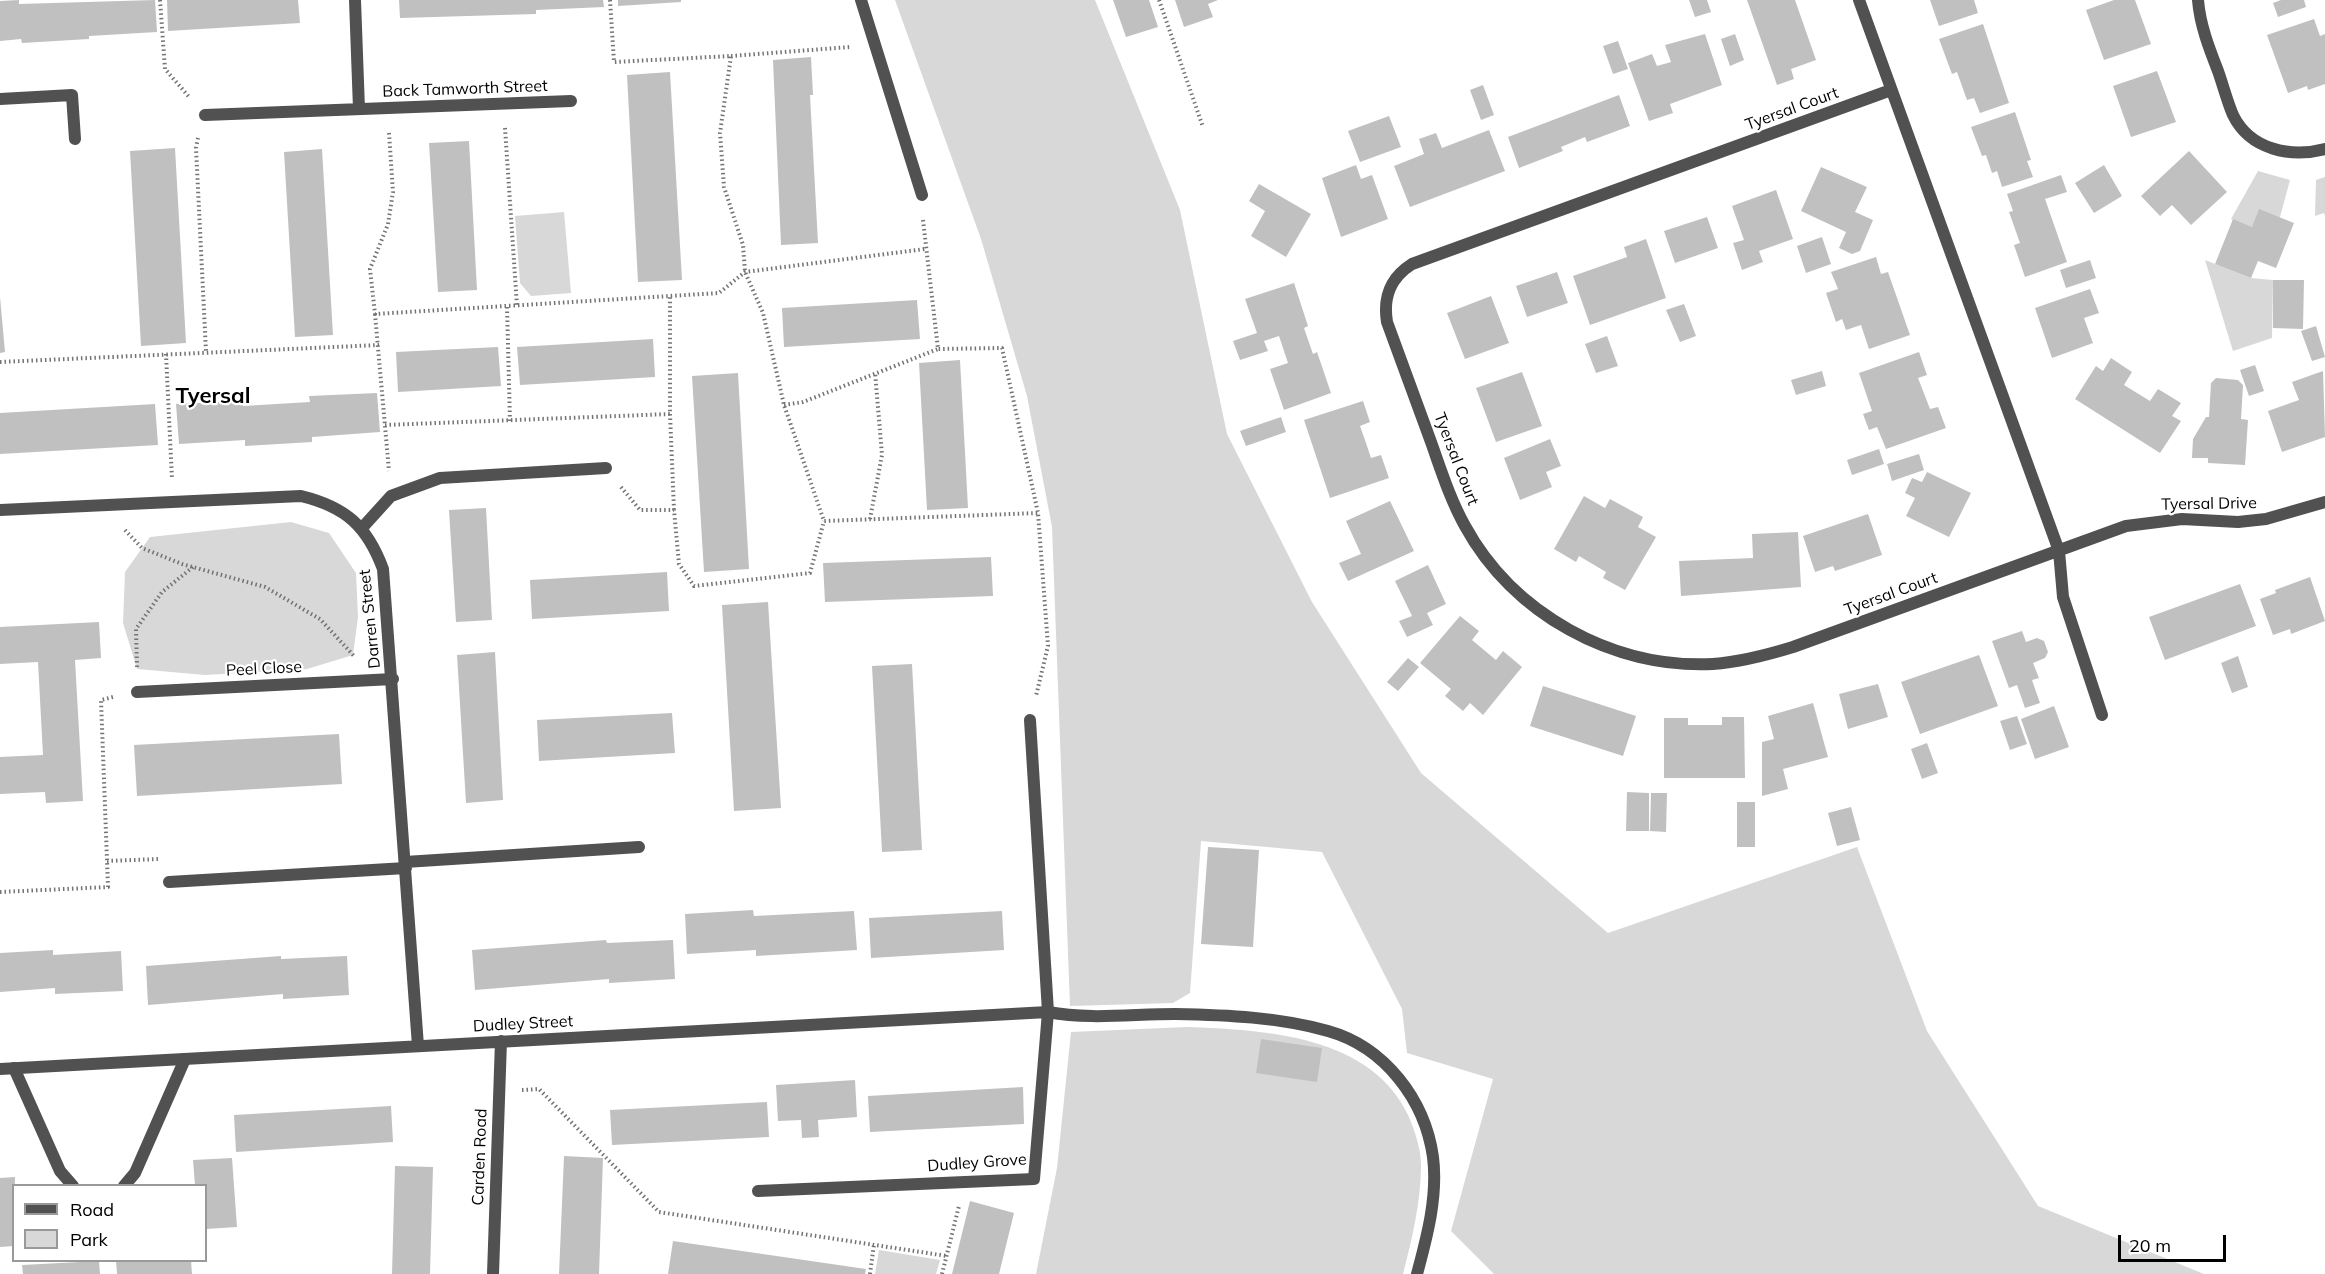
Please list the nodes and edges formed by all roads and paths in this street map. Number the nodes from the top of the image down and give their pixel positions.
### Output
1 (160, 0) edge
2 (355, 0) edge
3 (610, 0) edge
4 (861, 0) edge
5 (1159, 0) edge
6 (1859, 0) edge
7 (2198, 0) edge
8 (875, 45) junction
9 (731, 56) junction
10 (1891, 90) junction
11 (0, 99) edge
12 (571, 101) dead end
13 (504, 104) junction
14 (388, 108) junction
15 (359, 109) junction
16 (205, 115) junction
17 (1203, 127) dead end
18 (75, 139) dead end
19 (2325, 149) edge
20 (922, 195) joint
21 (925, 249) junction
22 (745, 272) junction
23 (670, 297) junction
24 (517, 306) junction
25 (507, 307) junction
26 (375, 314) junction
27 (379, 345) junction
28 (938, 349) junction
29 (206, 352) junction
30 (166, 354) junction
31 (0, 362) edge
32 (875, 372) junction
33 (784, 405) junction
34 (670, 414) junction
35 (510, 422) junction
36 (385, 425) junction
37 (606, 468) joint
38 (391, 496) junction
39 (173, 502) junction
40 (2325, 502) edge
41 (101, 505) junction
42 (0, 510) edge
43 (674, 510) junction
44 (1038, 513) junction
45 (870, 519) junction
46 (824, 521) junction
47 (362, 528) junction
48 (2059, 550) junction
49 (193, 567) junction
50 (393, 679) junction
51 (137, 692) junction
52 (2102, 715) dead end
53 (1030, 720) joint
54 (639, 847) dead end
55 (107, 861) junction
56 (406, 865) junction
57 (169, 882) joint
58 (0, 892) edge
59 (1048, 1012) junction
60 (501, 1041) junction
61 (418, 1046) junction
62 (185, 1059) junction
63 (14, 1068) junction
64 (0, 1069) edge
65 (499, 1091) junction
66 (965, 1182) junction
67 (72, 1184) edge
68 (125, 1184) edge
69 (758, 1191) dead end
70 (874, 1244) junction
71 (947, 1256) junction
72 (493, 1274) edge
73 (870, 1274) edge
74 (942, 1274) edge
75 (1417, 1274) edge

1 - 16 path
2 - 15 street, Back Tamworth Street
3 - 9 path
4 - 8 street
5 - 17 path
6 - 10 street
7 - 19 street
8 - 9 path
8 - 20 street
9 - 22 path
10 - 48 street
10 - 48 street, Tyersal Court
11 - 18 street
12 - 13 street, Back Tamworth Street
13 - 14 street, Back Tamworth Street
13 - 24 path
14 - 15 street, Back Tamworth Street
14 - 26 path
15 - 16 street, Back Tamworth Street
16 - 29 path
20 - 21 path
21 - 22 path
21 - 28 path
22 - 23 path
22 - 33 path
23 - 24 path
23 - 34 path
24 - 25 path
25 - 26 path
25 - 35 path
26 - 27 path
27 - 29 path
27 - 36 path
28 - 32 path
28 - 44 path
29 - 30 path
30 - 31 path
30 - 39 path
32 - 33 path
32 - 45 path
33 - 46 path
34 - 35 path
34 - 43 path
35 - 36 path
36 - 38 path
37 - 38 street
37 - 43 path
38 - 47 street
39 - 41 street, Darren Street
39 - 47 street, Darren Street
40 - 48 street, Tyersal Drive
41 - 42 street, Darren Street
41 - 49 path
43 - 46 path
44 - 45 path
44 - 53 path
45 - 46 path
47 - 50 street, Darren Street
48 - 52 street
49 - 50 path
49 - 51 path
50 - 51 street, Peel Close
50 - 56 street, Darren Street
51 - 55 path
53 - 59 street
54 - 56 street
55 - 57 path
55 - 58 path
56 - 57 street
56 - 61 street, Darren Street
59 - 60 street, Dudley Street
59 - 66 street, Dudley Grove
59 - 75 street, Dudley Street
60 - 61 street, Dudley Street
60 - 65 street, Carden Road
61 - 62 street, Dudley Street
62 - 63 street, Dudley Street
62 - 68 street
63 - 64 street, Dudley Street
63 - 67 street
65 - 70 path
65 - 72 street, Carden Road
66 - 69 street, Dudley Grove
66 - 71 path
70 - 71 path
70 - 73 path
71 - 74 path

